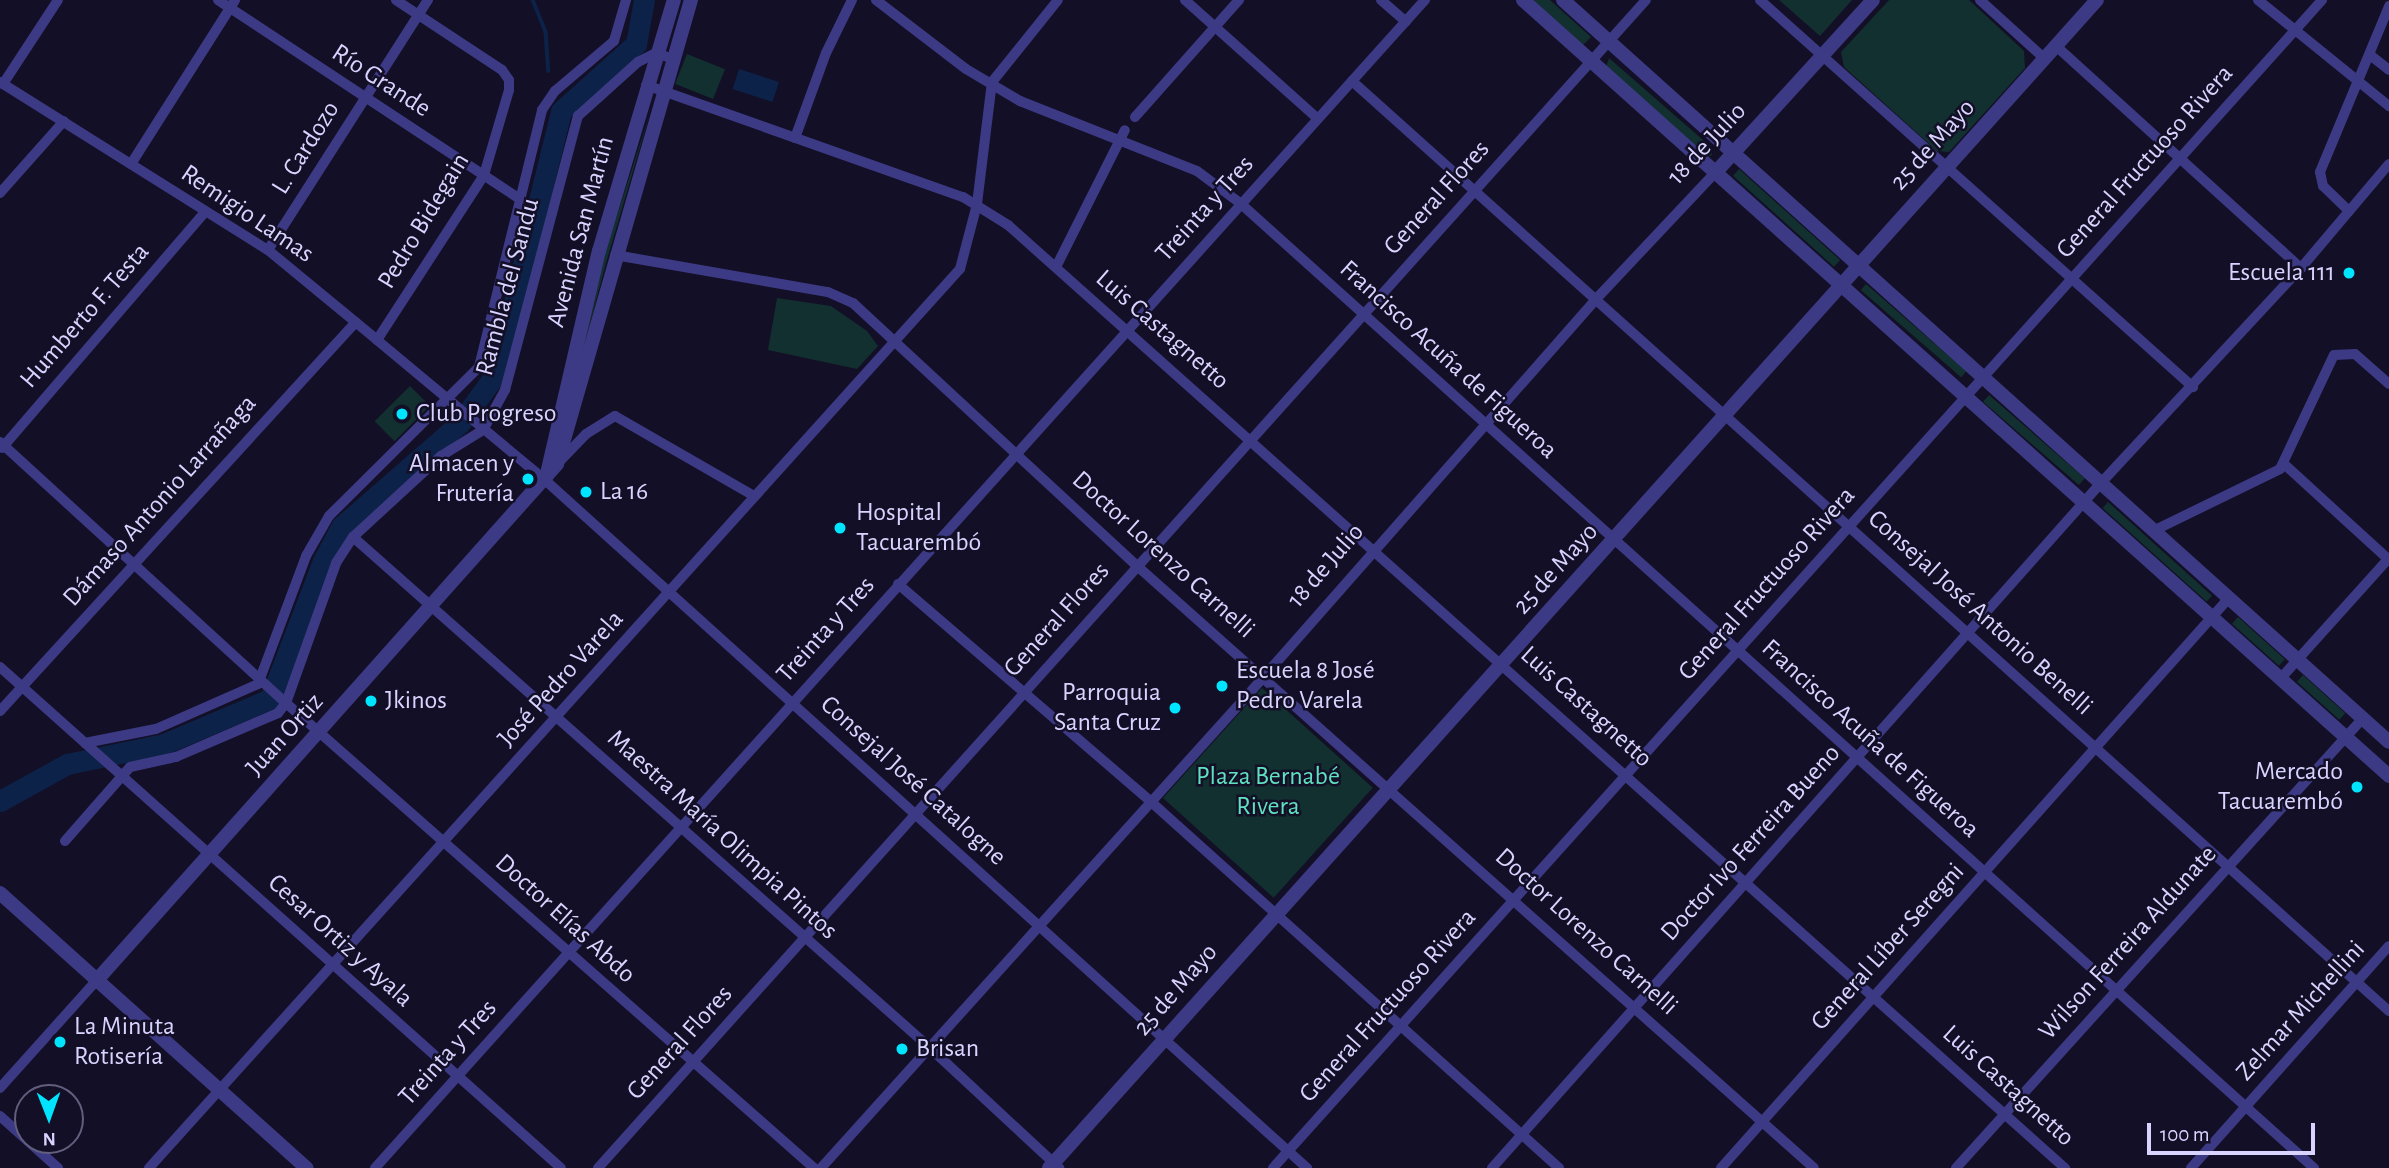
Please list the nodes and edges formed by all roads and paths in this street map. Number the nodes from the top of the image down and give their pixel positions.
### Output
1 (58, 0) edge
2 (218, 0) edge
3 (396, 0) edge
4 (428, 0) edge
5 (626, 0) edge
6 (674, 0) edge
7 (691, 0) edge
8 (852, 0) edge
9 (876, 0) edge
10 (1058, 0) edge
11 (1185, 0) edge
12 (1239, 0) edge
13 (1381, 0) edge
14 (1425, 0) edge
15 (1523, 0) edge
16 (1563, 0) edge
17 (1646, 0) edge
18 (1760, 0) edge
19 (1873, 0) edge
20 (1980, 0) edge
21 (2096, 0) edge
22 (2258, 0) edge
23 (2322, 0) edge
24 (233, 4) edge
25 (2389, 6) edge
26 (418, 14) junction
27 (1406, 22) junction
28 (1215, 27) junction
29 (2293, 30) junction
30 (1608, 41) junction
31 (2056, 46) junction
32 (656, 53) junction
33 (1822, 55) junction
34 (2370, 55) junction
35 (673, 59) junction
36 (2045, 59) junction
37 (1591, 61) junction
38 (2389, 70) edge
39 (1352, 80) junction
40 (992, 82) junction
41 (2, 83) edge
42 (2359, 83) junction
43 (646, 85) junction
44 (663, 91) junction
45 (364, 98) junction
46 (2389, 106) edge
47 (1135, 117) dead end
48 (1318, 119) junction
49 (64, 121) junction
50 (1123, 136) junction
51 (795, 138) junction
52 (1734, 151) junction
53 (2181, 155) junction
54 (131, 164) junction
55 (2389, 164) edge
56 (1947, 167) junction
57 (1715, 173) junction
58 (484, 175) junction
59 (1475, 191) junction
60 (0, 192) edge
61 (520, 199) junction
62 (1240, 203) junction
63 (977, 204) junction
64 (2349, 211) junction
65 (205, 212) junction
66 (268, 250) junction
67 (615, 255) junction
68 (1857, 264) junction
69 (1056, 267) junction
70 (2301, 268) junction
71 (2072, 277) junction
72 (1839, 285) junction
73 (1598, 297) junction
74 (1362, 314) junction
75 (356, 322) junction
76 (1127, 329) junction
77 (377, 340) junction
78 (895, 341) junction
79 (1982, 377) junction
80 (2389, 384) edge
81 (2193, 387) junction
82 (1965, 396) junction
83 (450, 402) junction
84 (1727, 413) junction
85 (1486, 424) junction
86 (480, 428) junction
87 (1251, 439) junction
88 (1, 446) edge
89 (1016, 454) junction
90 (557, 464) junction
91 (2284, 464) junction
92 (545, 480) junction
93 (2101, 484) junction
94 (754, 496) junction
95 (2084, 503) junction
96 (1849, 526) junction
97 (2153, 531) junction
98 (353, 537) junction
99 (1614, 541) junction
100 (1373, 548) junction
101 (2389, 559) edge
102 (134, 561) junction
103 (1136, 565) junction
104 (898, 584) junction
105 (668, 594) junction
106 (2228, 599) junction
107 (433, 608) junction
108 (2211, 618) junction
109 (1970, 631) junction
110 (1738, 651) junction
111 (2296, 661) junction
112 (1503, 663) junction
113 (0, 667) edge
114 (1265, 675) junction
115 (2281, 678) junction
116 (265, 680) junction
117 (22, 687) junction
118 (1023, 692) junction
119 (283, 699) junction
120 (791, 703) junction
121 (0, 711) edge
122 (556, 718) junction
123 (2363, 718) junction
124 (320, 732) junction
125 (2346, 737) junction
126 (2389, 741) edge
127 (88, 745) junction
128 (2096, 748) junction
129 (1857, 758) junction
130 (1626, 775) junction
131 (2389, 776) edge
132 (122, 778) junction
133 (1390, 786) junction
134 (1150, 800) junction
135 (915, 815) junction
136 (680, 828) junction
137 (65, 841) dead end
138 (444, 843) junction
139 (209, 855) junction
140 (2229, 866) junction
141 (1984, 873) junction
142 (1746, 882) junction
143 (0, 893) edge
144 (1515, 899) junction
145 (1275, 915) junction
146 (1039, 924) junction
147 (803, 939) junction
148 (2389, 946) edge
149 (570, 953) junction
150 (334, 967) junction
151 (96, 980) junction
152 (2356, 982) junction
153 (2118, 991) junction
154 (1874, 997) junction
155 (1636, 1007) junction
156 (2389, 1012) edge
157 (1400, 1026) junction
158 (1163, 1042) junction
159 (929, 1047) junction
160 (692, 1064) junction
161 (458, 1077) junction
162 (0, 1088) edge
163 (221, 1089) junction
164 (2246, 1107) junction
165 (2004, 1114) junction
166 (0, 1116) edge
167 (1762, 1122) junction
168 (1521, 1134) junction
169 (1288, 1151) junction
170 (1054, 1166) edge
171 (58, 1168) edge
172 (149, 1168) edge
173 (307, 1168) edge
174 (375, 1168) edge
175 (561, 1168) edge
176 (598, 1168) edge
177 (814, 1168) edge
178 (821, 1168) edge
179 (1273, 1168) edge
180 (1307, 1168) edge
181 (1492, 1168) edge
182 (1559, 1168) edge
183 (1721, 1168) edge
184 (1814, 1168) edge
185 (1956, 1168) edge
186 (2065, 1168) edge
187 (2190, 1168) edge
188 (2314, 1168) edge

1 - 41 street
2 - 24 street, Río Grande
3 - 26 street
4 - 26 street, L. Cardozo
5 - 61 street
6 - 32 street, Avenida San Martín
7 - 35 street, Avenida San Martín
8 - 51 street
9 - 40 street, Francisco Acuña de Figueroa
10 - 40 street
11 - 28 street
12 - 28 street
13 - 27 street
14 - 27 street, Treinta y Tres
15 - 37 street
16 - 30 street
17 - 30 street, General Flores
18 - 33 street
19 - 33 street, 18 de Julio
20 - 36 street
21 - 31 street, 25 de Mayo
22 - 29 street
23 - 29 street, General Fructuoso Rivera
24 - 45 street, Río Grande
24 - 54 street
25 - 34 street
26 - 45 street, L. Cardozo
26 - 58 street, Pedro Bidegain
27 - 39 street, Treinta y Tres
28 - 47 street
28 - 48 street
29 - 42 street
29 - 53 street, General Fructuoso Rivera
30 - 37 street, General Flores
30 - 52 street
31 - 36 street, 25 de Mayo
31 - 53 street
32 - 35 street
32 - 43 street, Avenida San Martín
32 - 86 street, Rambla del Sandu
33 - 52 street, 18 de Julio
33 - 56 street
34 - 38 street
34 - 42 street
35 - 44 street, Avenida San Martín
36 - 56 street, 25 de Mayo
37 - 57 street
37 - 59 street, General Flores
39 - 48 street, Treinta y Tres
39 - 59 street, Consejal José Antonio Benelli
40 - 50 street, Francisco Acuña de Figueroa
40 - 63 street, José Pedro Varela
41 - 49 street, Remigio Lamas
42 - 46 street
42 - 64 street
43 - 44 street, Luis Castagnetto
43 - 92 street, Avenida San Martín
44 - 51 street, Luis Castagnetto
44 - 67 street, Avenida San Martín
45 - 58 street, Río Grande
45 - 66 street, L. Cardozo
48 - 62 street, Treinta y Tres
49 - 54 street, Remigio Lamas
49 - 60 street
50 - 62 street, Francisco Acuña de Figueroa
50 - 69 street
51 - 63 street, Luis Castagnetto
52 - 57 street, 18 de Julio
52 - 68 street
53 - 70 street
53 - 71 street, General Fructuoso Rivera
54 - 65 street, Remigio Lamas
55 - 64 street, Doctor Ivo Ferreira Bueno
56 - 68 street, 25 de Mayo
56 - 71 street
57 - 72 street
57 - 73 street, 18 de Julio
58 - 61 street, Río Grande
58 - 77 street, Pedro Bidegain
59 - 73 street, Consejal José Antonio Benelli
59 - 74 street, General Flores
61 - 83 street
62 - 74 street, Francisco Acuña de Figueroa
62 - 76 street, Treinta y Tres
63 - 69 street, Luis Castagnetto
63 - 78 street, José Pedro Varela
64 - 70 street, Doctor Ivo Ferreira Bueno
65 - 66 street, Remigio Lamas
65 - 88 street, Humberto F. Testa
66 - 75 street, Remigio Lamas
67 - 78 street, Doctor Lorenzo Carnelli
67 - 90 street, Avenida San Martín
68 - 72 street, 25 de Mayo
68 - 79 street
69 - 76 street, Luis Castagnetto
70 - 81 street, Doctor Ivo Ferreira Bueno
71 - 79 street, General Fructuoso Rivera
71 - 81 street
72 - 82 street
72 - 84 street, 25 de Mayo
73 - 84 street, Consejal José Antonio Benelli
73 - 85 street, 18 de Julio
74 - 85 street, Francisco Acuña de Figueroa
74 - 87 street, General Flores
75 - 77 street, Remigio Lamas
75 - 102 street, Dámaso Antonio Larrañaga
76 - 87 street, Luis Castagnetto
76 - 89 street, Treinta y Tres
77 - 83 street, Remigio Lamas
78 - 89 street, Doctor Lorenzo Carnelli
78 - 94 street, José Pedro Varela
79 - 82 street, General Fructuoso Rivera
79 - 93 street
80 - 91 street
81 - 93 street, Doctor Ivo Ferreira Bueno
82 - 95 street
82 - 96 street, General Fructuoso Rivera
83 - 86 street, Consejal José Catalogne
83 - 116 street
84 - 96 street, Consejal José Antonio Benelli
84 - 99 street, 25 de Mayo
85 - 99 street, Francisco Acuña de Figueroa
85 - 100 street, 18 de Julio
86 - 92 street, Consejal José Catalogne
86 - 98 street
87 - 100 street, Luis Castagnetto
87 - 103 street, General Flores
88 - 102 street, Doctor Elías Abdo
89 - 103 street, Doctor Lorenzo Carnelli
89 - 104 street, Treinta y Tres
90 - 92 street, Juan Ortiz
90 - 94 street, Juan Ortiz
91 - 97 street
91 - 101 street
92 - 105 street, Consejal José Catalogne
92 - 107 street, Juan Ortiz
93 - 95 street, Doctor Ivo Ferreira Bueno
93 - 97 street
94 - 105 street, José Pedro Varela
95 - 108 street
95 - 109 street, Doctor Ivo Ferreira Bueno
96 - 109 street, Consejal José Antonio Benelli
96 - 110 street, General Fructuoso Rivera
97 - 106 street
98 - 107 street, Maestra María Olimpia Pintos
98 - 119 street
99 - 110 street, Francisco Acuña de Figueroa
99 - 112 street, 25 de Mayo
100 - 112 street, Luis Castagnetto
100 - 114 street, 18 de Julio
101 - 111 street
102 - 116 street, Doctor Elías Abdo
102 - 117 street, Dámaso Antonio Larrañaga
103 - 114 street, Doctor Lorenzo Carnelli
103 - 118 street, General Flores
104 - 118 street
104 - 120 street, Treinta y Tres
105 - 120 street, Consejal José Catalogne
105 - 122 street, José Pedro Varela
106 - 108 street, General Líber Seregni
106 - 111 street
107 - 122 street, Maestra María Olimpia Pintos
107 - 124 street, Juan Ortiz
108 - 115 street
108 - 128 street, General Líber Seregni
109 - 128 street, Consejal José Antonio Benelli
109 - 129 street, Doctor Ivo Ferreira Bueno
110 - 129 street, Francisco Acuña de Figueroa
110 - 130 street, General Fructuoso Rivera
111 - 115 street
111 - 123 street
112 - 130 street, Luis Castagnetto
112 - 133 street, 25 de Mayo
113 - 117 street, Cesar Ortiz y Ayala
114 - 133 street, Doctor Lorenzo Carnelli
114 - 134 street, 18 de Julio
115 - 125 street
116 - 119 street, Doctor Elías Abdo
116 - 127 street
117 - 121 street, Dámaso Antonio Larrañaga
117 - 127 street, Cesar Ortiz y Ayala
118 - 134 street
118 - 135 street, General Flores
119 - 124 street, Doctor Elías Abdo
119 - 132 street
120 - 135 street, Consejal José Catalogne
120 - 136 street, Treinta y Tres
122 - 136 street, Maestra María Olimpia Pintos
122 - 138 street, José Pedro Varela
123 - 125 street, Wilson Ferreira Aldunate
123 - 126 street
124 - 138 street, Doctor Elías Abdo
124 - 139 street, Juan Ortiz
125 - 131 street
125 - 140 street, Wilson Ferreira Aldunate
127 - 132 street, Cesar Ortiz y Ayala
128 - 140 street, Consejal José Antonio Benelli
128 - 141 street, General Líber Seregni
129 - 141 street, Francisco Acuña de Figueroa
129 - 142 street, Doctor Ivo Ferreira Bueno
130 - 142 street, Luis Castagnetto
130 - 144 street, General Fructuoso Rivera
132 - 137 street
132 - 139 street, Cesar Ortiz y Ayala
133 - 144 street, Doctor Lorenzo Carnelli
133 - 145 street, 25 de Mayo
134 - 145 street
134 - 146 street, 18 de Julio
135 - 146 street, Consejal José Catalogne
135 - 147 street, General Flores
136 - 147 street, Maestra María Olimpia Pintos
136 - 149 street, Treinta y Tres
138 - 149 street, Doctor Elías Abdo
138 - 150 street, José Pedro Varela
139 - 150 street, Cesar Ortiz y Ayala
139 - 151 street, Juan Ortiz
140 - 152 street, Consejal José Antonio Benelli
140 - 153 street, Wilson Ferreira Aldunate
141 - 153 street, Francisco Acuña de Figueroa
141 - 154 street, General Líber Seregni
142 - 154 street, Luis Castagnetto
142 - 155 street, Doctor Ivo Ferreira Bueno
143 - 151 street
144 - 155 street, Doctor Lorenzo Carnelli
144 - 157 street, General Fructuoso Rivera
145 - 157 street
145 - 158 street, 25 de Mayo
146 - 158 street, Consejal José Catalogne
146 - 159 street, 18 de Julio
147 - 159 street, Maestra María Olimpia Pintos
147 - 160 street, General Flores
148 - 152 street, Zelmar Michellini
149 - 160 street, Doctor Elías Abdo
149 - 161 street, Treinta y Tres
150 - 161 street, Cesar Ortiz y Ayala
150 - 163 street, José Pedro Varela
151 - 162 street, Juan Ortiz
151 - 163 street
152 - 156 street, Consejal José Antonio Benelli
152 - 164 street, Zelmar Michellini
153 - 164 street, Francisco Acuña de Figueroa
153 - 165 street, Wilson Ferreira Aldunate
154 - 165 street, Luis Castagnetto
154 - 167 street, General Líber Seregni
155 - 167 street, Doctor Lorenzo Carnelli
155 - 168 street, Doctor Ivo Ferreira Bueno
157 - 168 street
157 - 169 street, General Fructuoso Rivera
158 - 169 street, Consejal José Catalogne
158 - 170 street, 25 de Mayo
159 - 170 street, Maestra María Olimpia Pintos
159 - 178 street, 18 de Julio
160 - 176 street, General Flores
160 - 177 street, Doctor Elías Abdo
161 - 174 street, Treinta y Tres
161 - 175 street, Cesar Ortiz y Ayala
163 - 172 street, José Pedro Varela
163 - 173 street
164 - 187 street, Zelmar Michellini
164 - 188 street, Francisco Acuña de Figueroa
165 - 185 street, Wilson Ferreira Aldunate
165 - 186 street, Luis Castagnetto
166 - 171 street
167 - 183 street, General Líber Seregni
167 - 184 street, Doctor Lorenzo Carnelli
168 - 181 street, Doctor Ivo Ferreira Bueno
168 - 182 street
169 - 179 street, General Fructuoso Rivera
169 - 180 street, Consejal José Catalogne

